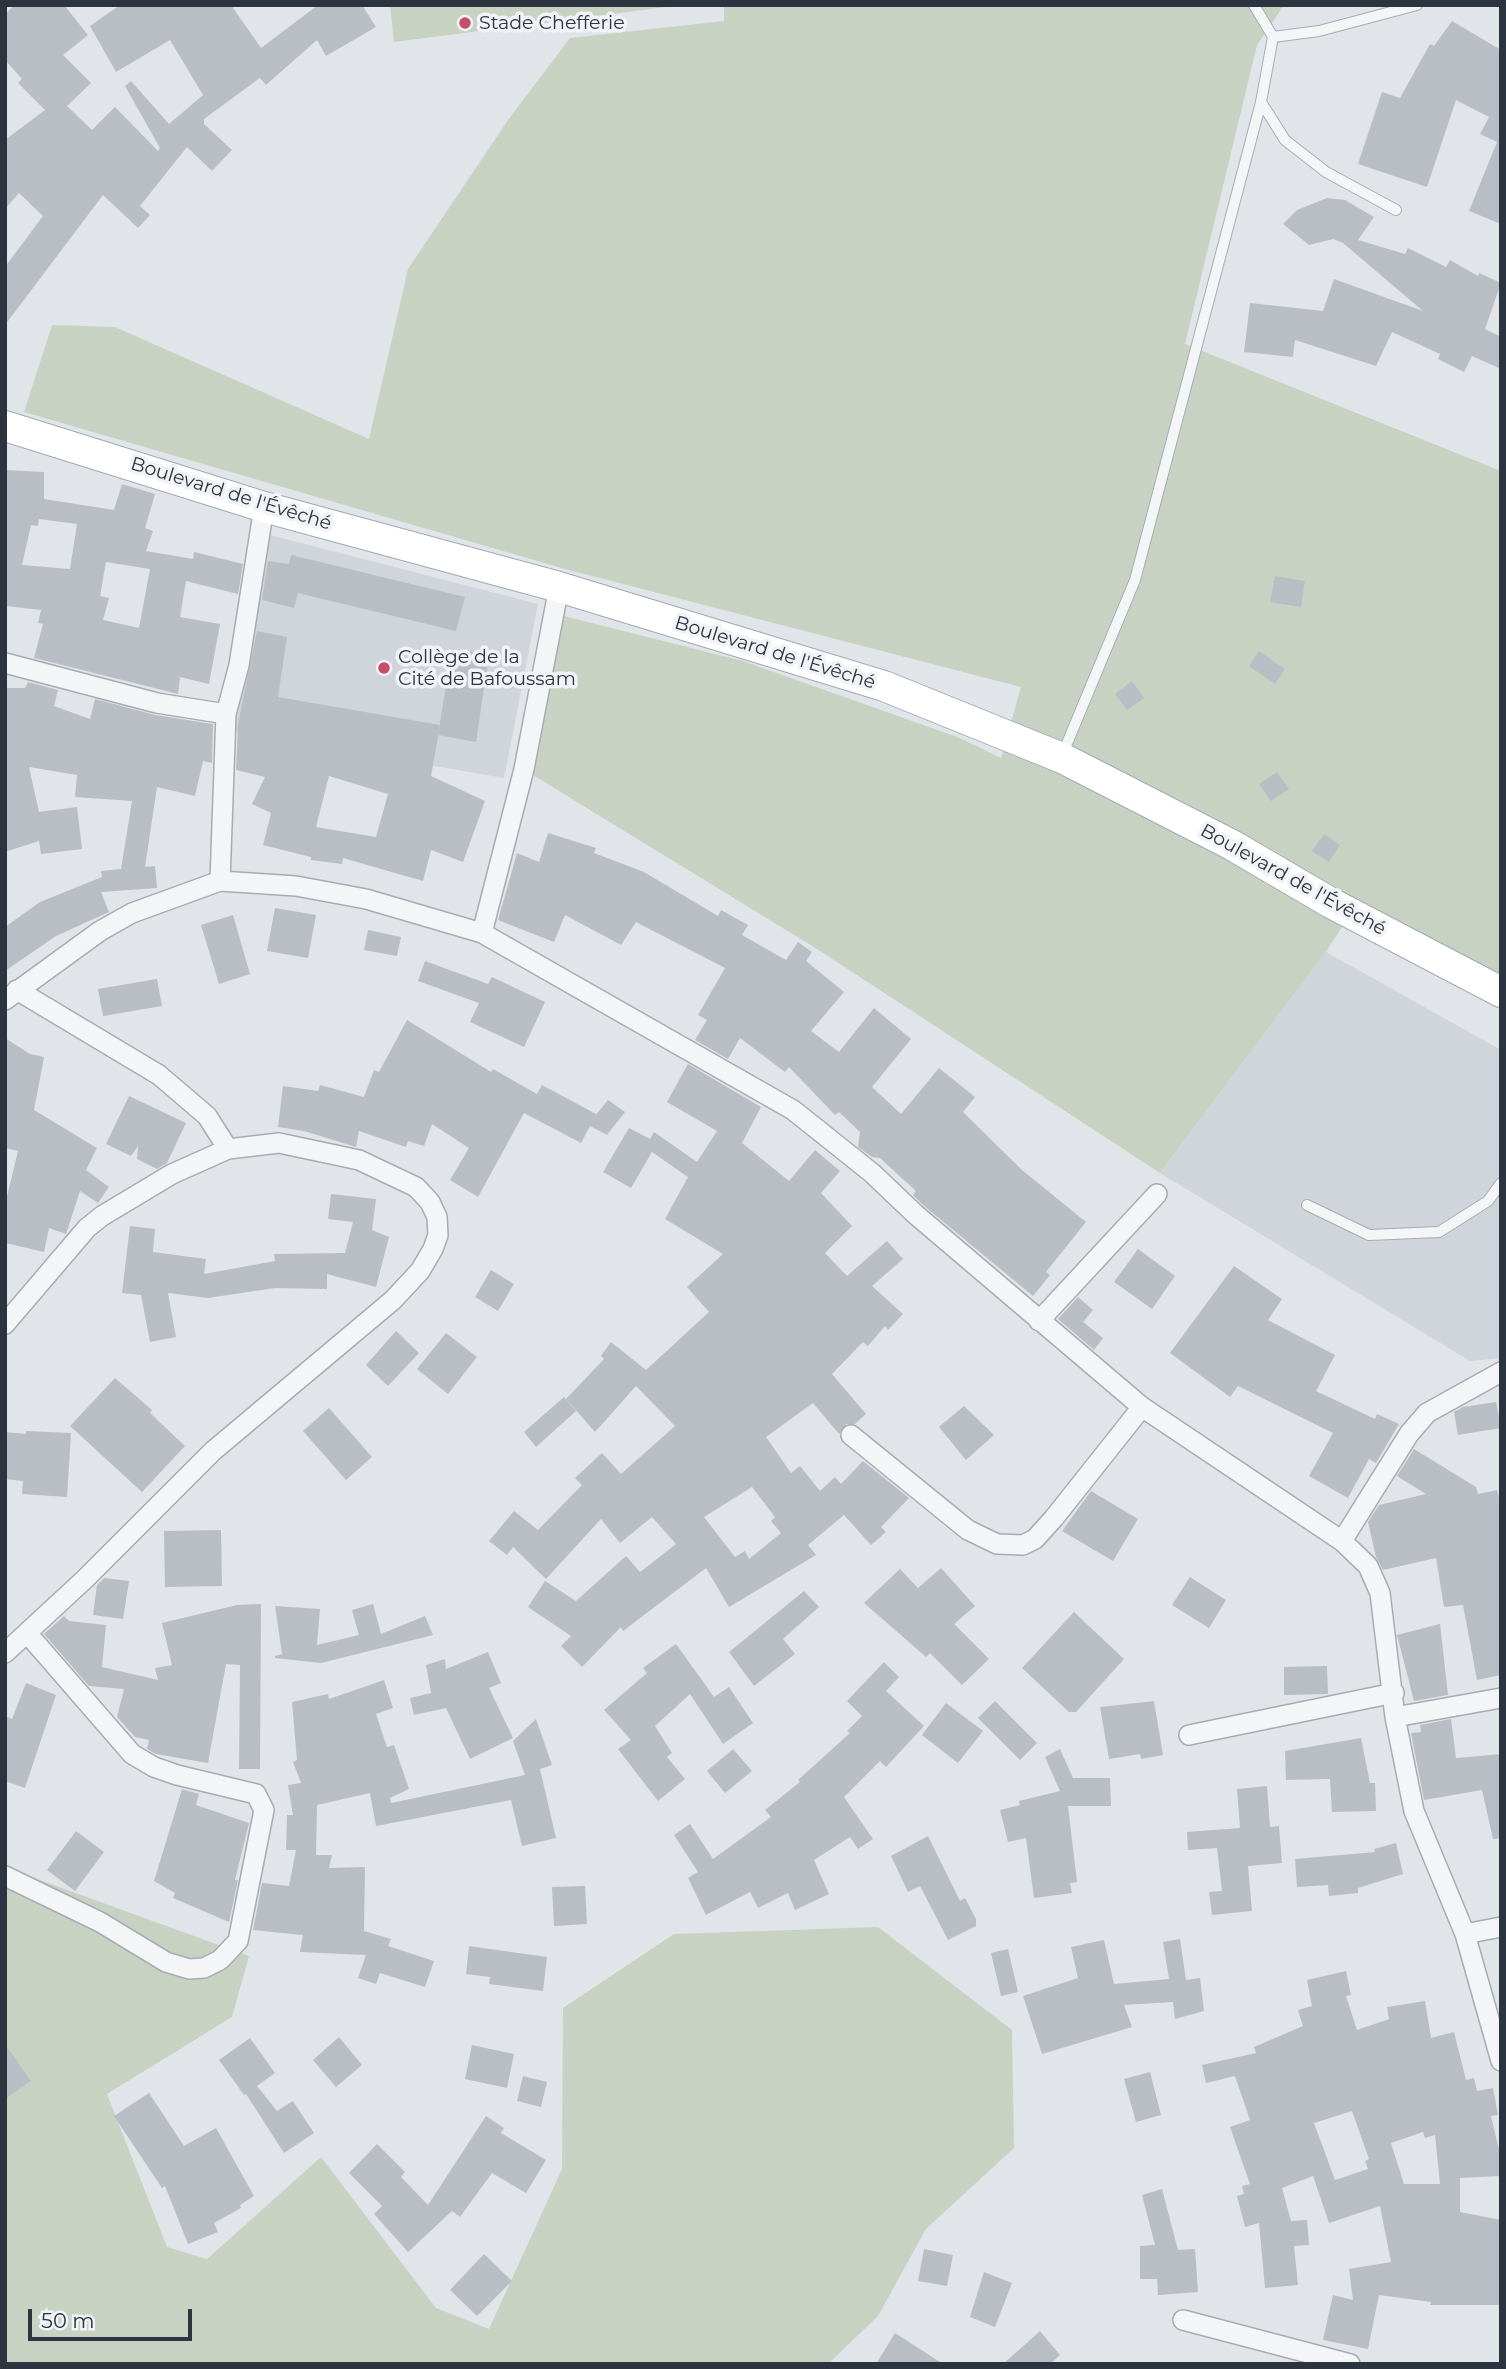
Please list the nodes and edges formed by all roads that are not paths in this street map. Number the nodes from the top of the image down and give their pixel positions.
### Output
1 (1254, 5) edge
2 (1418, 5) edge
3 (1273, 37) junction
4 (1261, 102) junction
5 (1396, 210) dead end
6 (5, 426) edge
7 (264, 508) junction
8 (559, 587) junction
9 (5, 663) edge
10 (226, 714) junction
11 (1062, 758) junction
12 (220, 881) junction
13 (482, 933) junction
14 (1501, 992) edge
15 (11, 995) edge
16 (228, 1149) junction
17 (1501, 1183) edge
18 (1157, 1194) dead end
19 (1307, 1205) dead end
20 (1039, 1321) junction
21 (5, 1324) edge
22 (1501, 1372) edge
23 (1142, 1407) junction
24 (851, 1435) dead end
25 (1342, 1541) junction
26 (27, 1633) junction
27 (5, 1653) edge
28 (1394, 1693) junction
29 (1501, 1698) edge
30 (1395, 1717) junction
31 (1189, 1735) dead end
32 (5, 1876) edge
33 (1501, 1927) edge
34 (1465, 1934) junction
35 (1501, 2061) edge
36 (1184, 2320) dead end
37 (1350, 2364) edge

1 - 3 lane
2 - 3 lane
3 - 4 lane
4 - 5 lane
4 - 11 lane
6 - 7 main road, Boulevard de l'Évêché
7 - 8 main road, Boulevard de l'Évêché
7 - 10 street
8 - 11 main road, Boulevard de l'Évêché
8 - 13 street
9 - 10 street
10 - 12 street
11 - 14 main road, Boulevard de l'Évêché
12 - 13 street
12 - 15 street
13 - 20 street
15 - 16 street
16 - 21 street
16 - 26 street
17 - 19 lane
18 - 20 street
20 - 23 street
22 - 25 street
23 - 24 street
23 - 25 street
25 - 28 street
26 - 27 street
26 - 32 street
28 - 30 street
28 - 31 street
29 - 30 street
30 - 34 street
33 - 34 street
34 - 35 street
36 - 37 street

